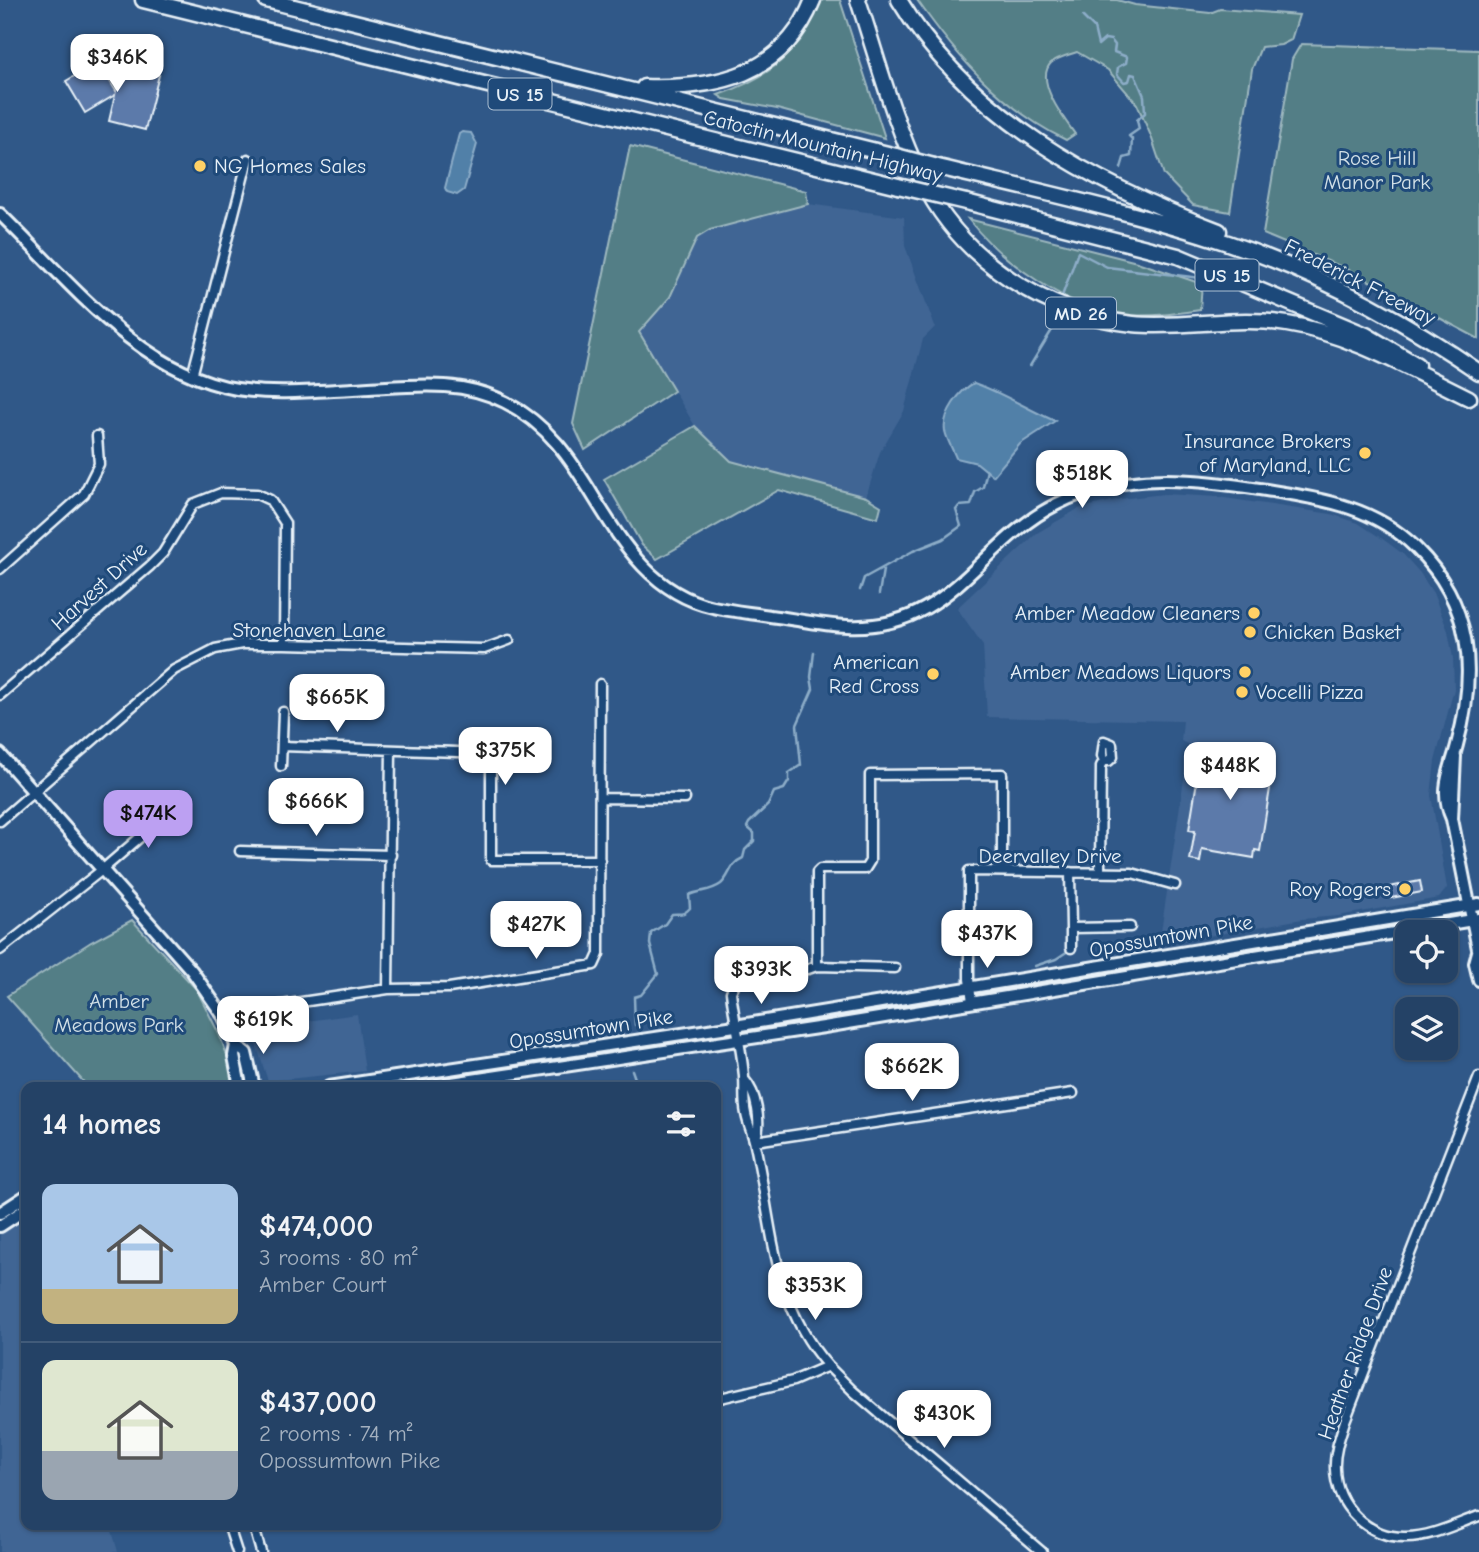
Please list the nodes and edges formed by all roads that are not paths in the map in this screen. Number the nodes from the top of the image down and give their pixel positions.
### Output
1 (143, 0) edge
2 (266, 0) edge
3 (813, 0) edge
4 (858, 0) edge
5 (900, 0) edge
6 (617, 87) junction
7 (248, 159) dead end
8 (0, 214) edge
9 (1256, 253) junction
10 (1479, 372) edge
11 (192, 376) junction
12 (1474, 402) edge
13 (97, 436) dead end
14 (0, 569) edge
15 (509, 640) dead end
16 (284, 644) junction
17 (600, 684) dead end
18 (0, 695) edge
19 (283, 712) dead end
20 (282, 746) junction
21 (391, 750) junction
22 (0, 754) edge
23 (1104, 761) dead end
24 (281, 766) dead end
25 (33, 792) junction
26 (600, 798) junction
27 (685, 799) dead end
28 (174, 808) dead end
29 (0, 821) edge
30 (240, 851) dead end
31 (391, 855) junction
32 (600, 860) junction
33 (102, 870) junction
34 (1002, 872) junction
35 (1070, 872) junction
36 (1100, 872) junction
37 (1175, 885) dead end
38 (1474, 905) edge
39 (1475, 919) edge
40 (1130, 927) dead end
41 (1071, 928) junction
42 (1071, 948) dead end
43 (0, 950) edge
44 (1479, 953) edge
45 (817, 966) junction
46 (895, 968) dead end
47 (1479, 980) edge
48 (388, 989) junction
49 (970, 989) junction
50 (972, 1002) junction
51 (224, 1017) junction
52 (735, 1026) junction
53 (737, 1041) junction
54 (236, 1045) junction
55 (1479, 1077) edge
56 (239, 1082) edge
57 (253, 1082) edge
58 (362, 1082) edge
59 (459, 1082) edge
60 (1073, 1093) dead end
61 (755, 1141) junction
62 (21, 1199) edge
63 (21, 1212) edge
64 (0, 1213) edge
65 (0, 1226) edge
66 (828, 1366) junction
67 (721, 1398) edge
68 (1479, 1516) edge
69 (231, 1530) edge
70 (255, 1530) edge
71 (237, 1552) edge
72 (261, 1552) edge
73 (1042, 1552) edge

1 - 12 highway, Catoctin Mountain Highway / US 15, bridge
2 - 6 highway, Catoctin Mountain Highway / US 15
3 - 6 highway
4 - 12 highway, MD 26
5 - 9 highway
6 - 9 highway, Catoctin Mountain Highway / US 15, bridge
7 - 11 street
8 - 11 street
9 - 10 highway, Frederick Freeway / US 15
11 - 38 street
13 - 14 street
15 - 16 street, Stonehaven Lane
16 - 18 street, Harvest Drive
16 - 25 street, Stonehaven Lane
17 - 26 street
19 - 20 street
20 - 21 street
20 - 24 street
21 - 31 street
21 - 32 street
22 - 25 street
23 - 36 street
25 - 29 street, Stonehaven Lane
25 - 33 street
26 - 27 street
26 - 32 street
28 - 33 street
30 - 31 street
31 - 48 street
32 - 48 street
33 - 43 street
33 - 51 street
34 - 35 street, Deervalley Drive
34 - 45 street
34 - 49 street, Deervalley Drive
35 - 36 street, Deervalley Drive
35 - 41 street
36 - 37 street, Deervalley Drive
38 - 39 street
38 - 49 street, Opossumtown Pike
39 - 44 street
39 - 50 street, Opossumtown Pike
40 - 41 street
41 - 42 street
44 - 47 street
45 - 46 street
45 - 52 street
48 - 51 street
49 - 50 street, Deervalley Drive
49 - 52 street, Opossumtown Pike
50 - 53 street, Opossumtown Pike
51 - 54 street
52 - 53 street
52 - 58 street, Opossumtown Pike
53 - 59 street, Opossumtown Pike
53 - 61 street
54 - 56 street
54 - 57 street
55 - 68 street, Heather Ridge Drive
60 - 61 street
61 - 66 street
62 - 64 street
63 - 65 street
66 - 67 street
66 - 73 street
69 - 71 street
70 - 72 street

